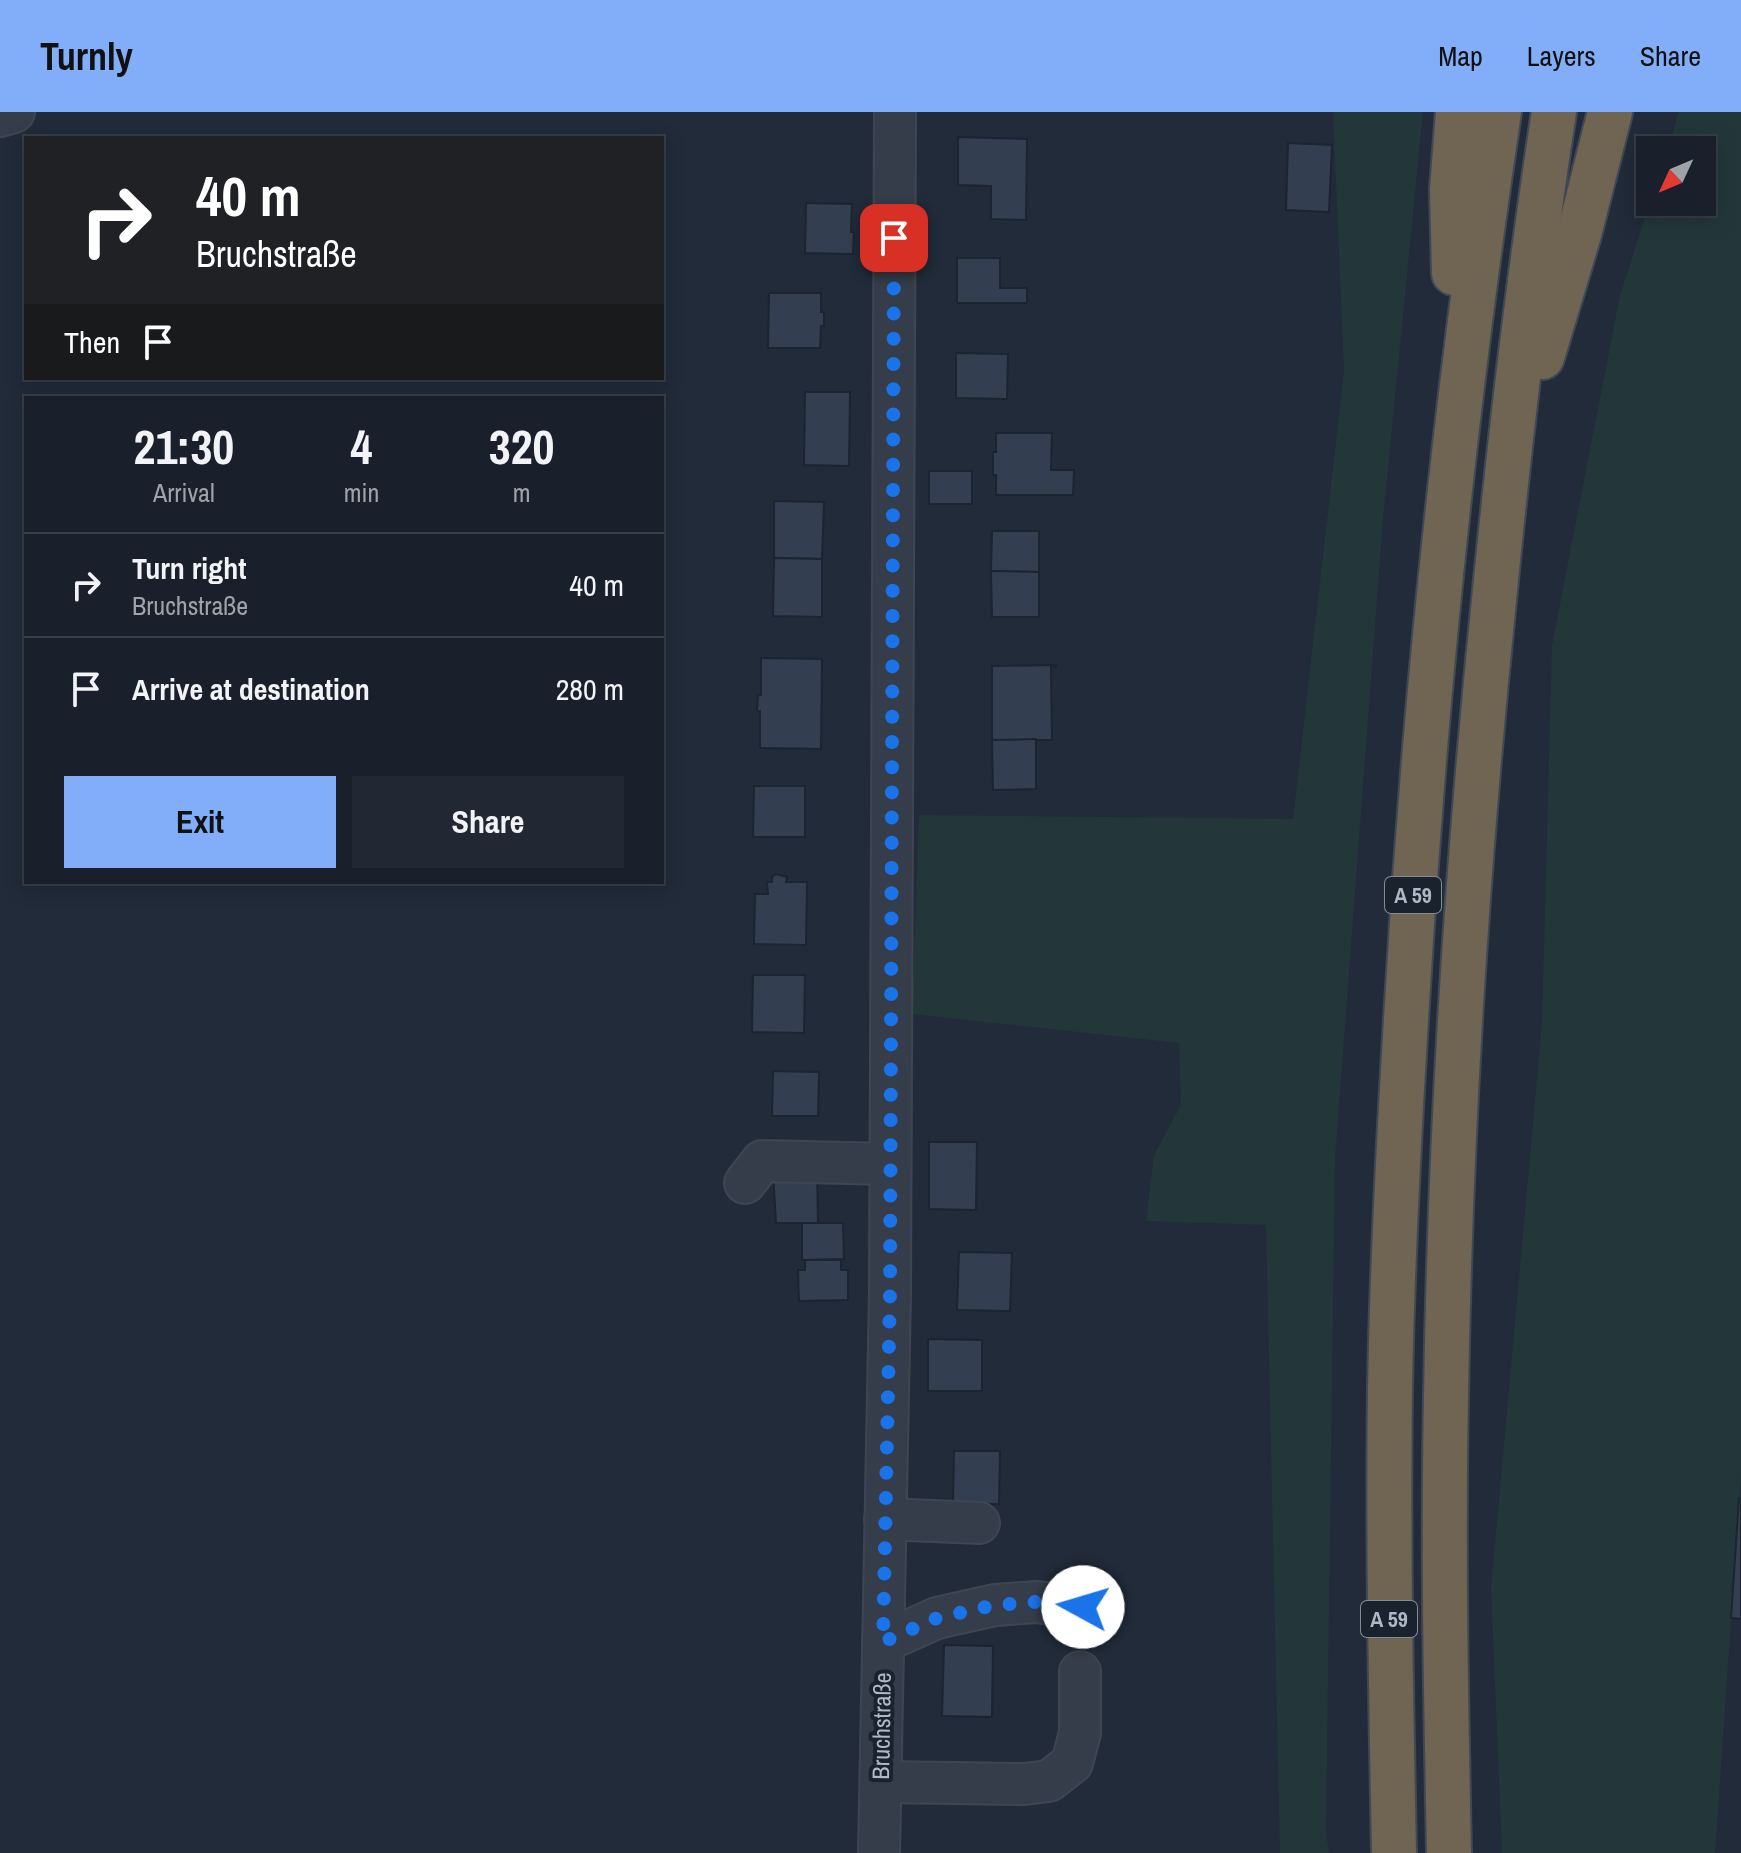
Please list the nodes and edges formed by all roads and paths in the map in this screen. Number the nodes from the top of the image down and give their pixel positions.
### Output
1 (14, 112) edge
2 (895, 112) edge
3 (1458, 112) edge
4 (1499, 112) edge
5 (1554, 112) edge
6 (1610, 112) edge
7 (0, 116) edge
8 (1458, 407) junction
9 (1506, 475) junction
10 (890, 1164) junction
11 (745, 1183) dead end
12 (885, 1519) junction
13 (979, 1523) dead end
14 (1083, 1607) dead end
15 (883, 1642) junction
16 (1080, 1672) dead end
17 (881, 1782) junction
18 (879, 1853) edge
19 (1394, 1853) edge
20 (1449, 1853) edge

1 - 7 street
2 - 10 street, Bruchstraße
3 - 8 highway
4 - 8 highway, A 59
5 - 9 highway, A 59
6 - 9 highway
8 - 19 highway, A 59
9 - 20 highway, A 59
10 - 11 street
10 - 12 street, Bruchstraße
12 - 13 street
12 - 15 street, Bruchstraße
14 - 15 street
15 - 17 street, Bruchstraße
16 - 17 street
17 - 18 street, Bruchstraße

